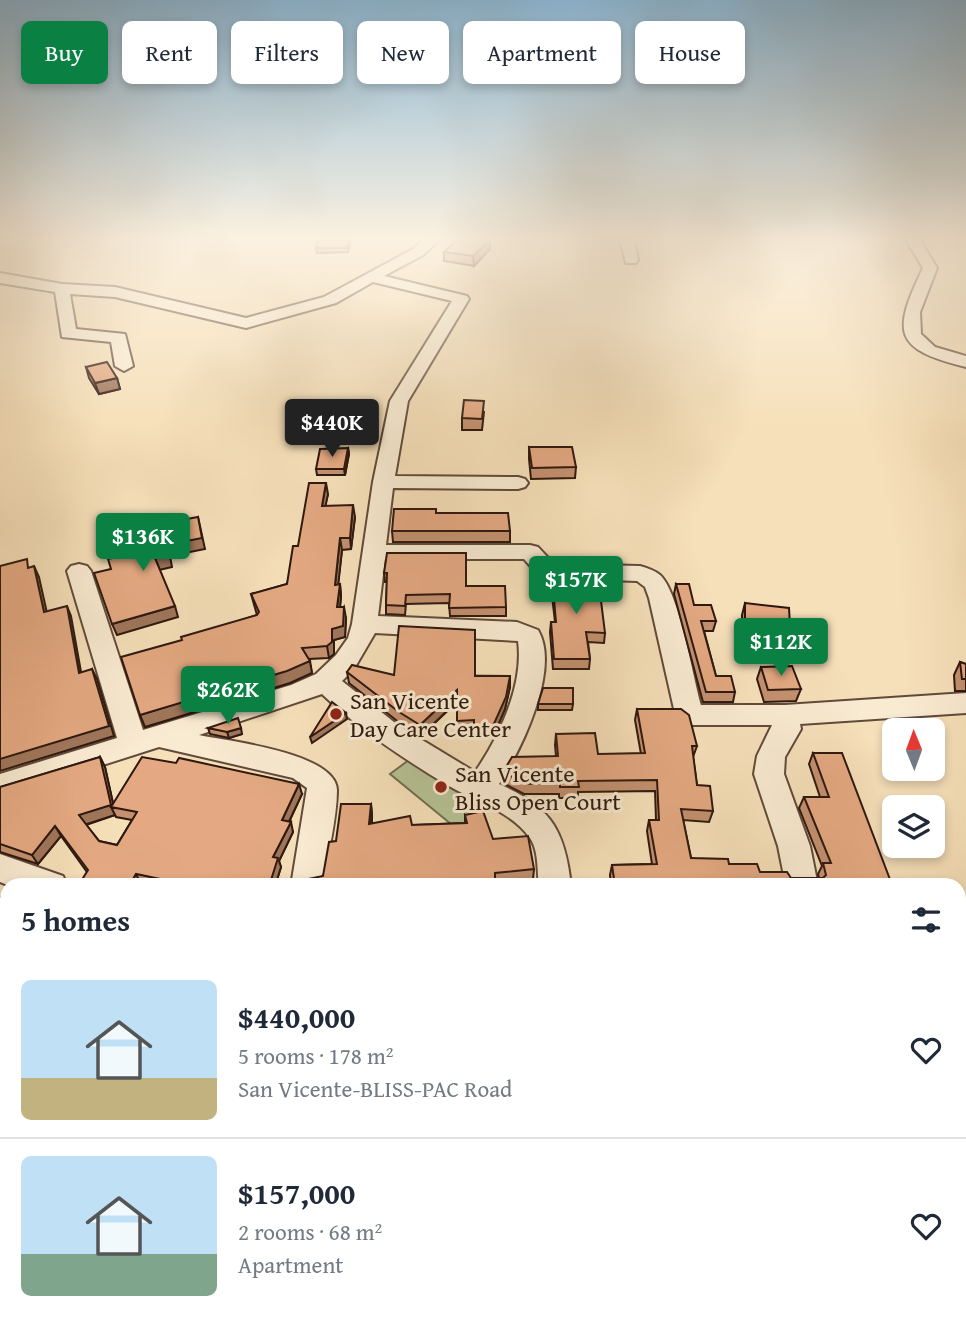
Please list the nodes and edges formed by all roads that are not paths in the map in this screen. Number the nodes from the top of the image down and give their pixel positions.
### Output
1 (64, 302) edge
2 (165, 302) edge
3 (323, 302) edge
4 (459, 302) edge
5 (916, 302) edge
6 (966, 362) edge
7 (124, 366) dead end
8 (383, 482) junction
9 (518, 483) dead end
10 (373, 552) junction
11 (79, 571) dead end
12 (365, 624) junction
13 (325, 681) junction
14 (966, 703) edge
15 (785, 715) junction
16 (144, 739) junction
17 (0, 786) edge
18 (480, 789) junction
19 (0, 867) edge
20 (30, 878) edge
21 (308, 878) edge
22 (554, 878) edge
23 (800, 878) edge

1 - 7 street
2 - 3 street
4 - 8 street
5 - 6 street
8 - 9 street
8 - 10 street
10 - 12 street
10 - 15 street
11 - 16 street
12 - 13 street
12 - 18 street
13 - 16 street
13 - 18 street
14 - 15 street
15 - 23 street
16 - 17 street
16 - 21 street
18 - 22 street
19 - 20 street

